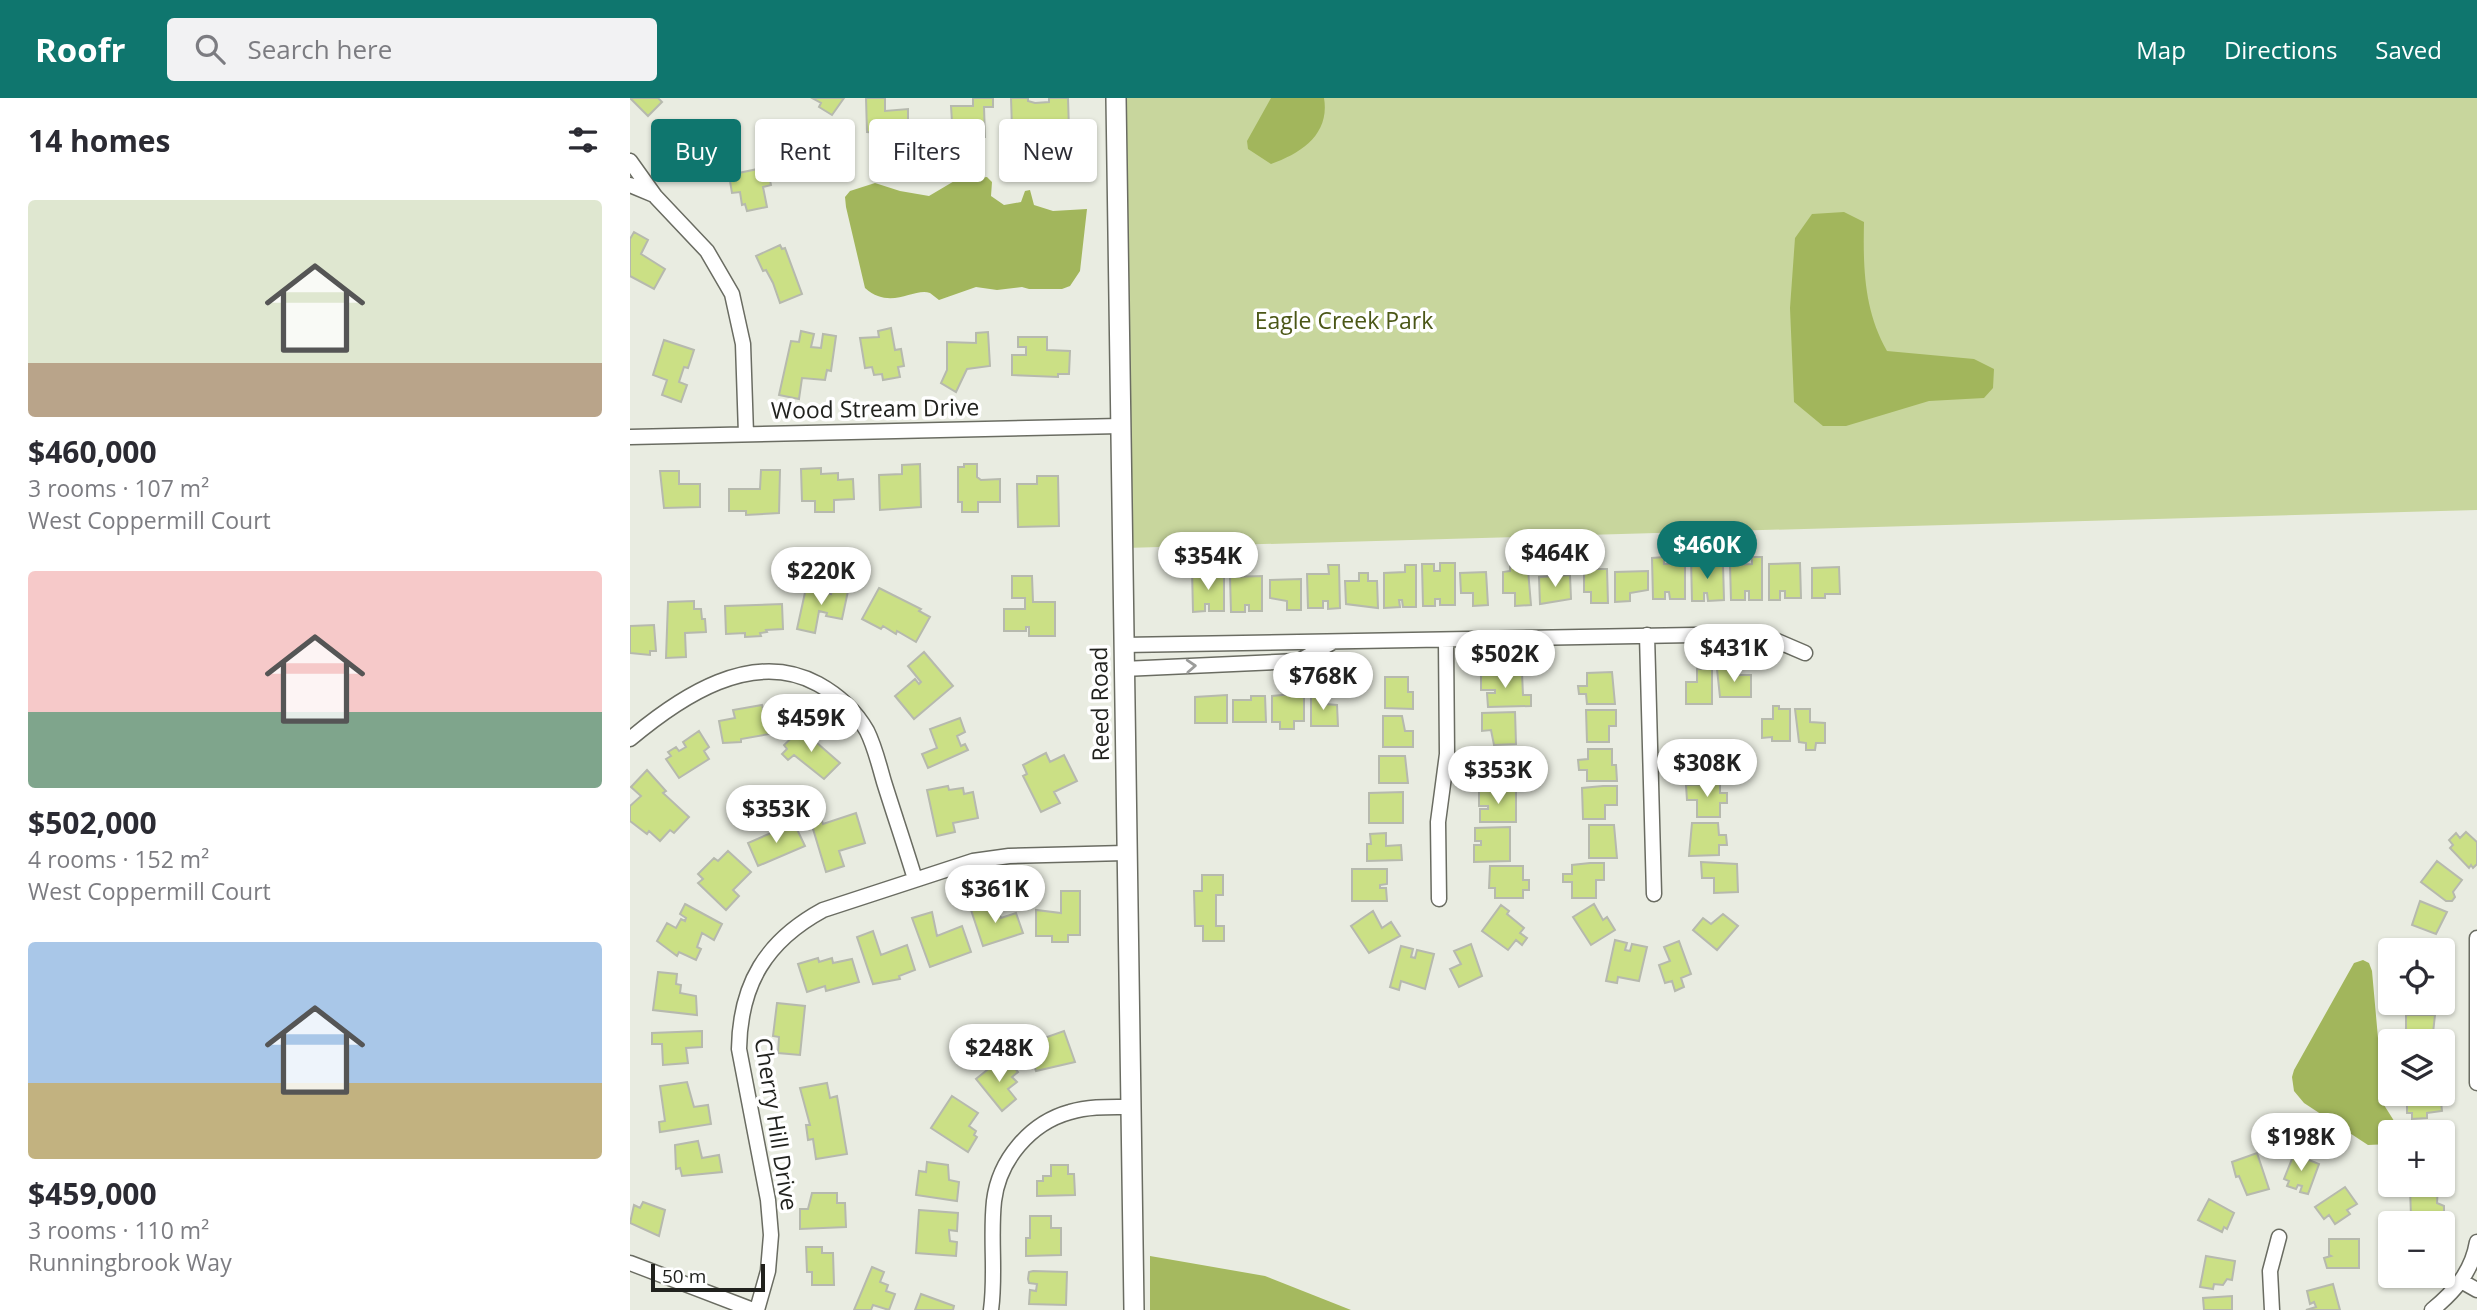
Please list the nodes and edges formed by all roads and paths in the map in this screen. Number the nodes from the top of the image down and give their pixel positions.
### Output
1 (1116, 98) edge
2 (630, 161) edge
3 (630, 185) edge
4 (655, 196) junction
5 (1120, 426) junction
6 (747, 434) junction
7 (630, 437) edge
8 (1647, 635) junction
9 (1447, 641) junction
10 (1332, 642) junction
11 (1123, 645) junction
12 (1805, 653) dead end
13 (1123, 669) junction
14 (630, 739) edge
15 (1125, 853) junction
16 (915, 879) junction
17 (1654, 894) dead end
18 (1439, 899) dead end
19 (2477, 937) edge
20 (2477, 1083) edge
21 (1130, 1107) junction
22 (2279, 1237) dead end
23 (2477, 1242) edge
24 (630, 1263) edge
25 (2461, 1281) junction
26 (2477, 1290) edge
27 (2436, 1309) edge
28 (755, 1310) edge
29 (991, 1310) edge
30 (1134, 1310) edge
31 (2272, 1310) edge

1 - 5 main road, Reed Road
2 - 4 street
3 - 4 street
4 - 6 street
5 - 6 street, Wood Stream Drive
5 - 11 main road, Reed Road
6 - 7 street, Wood Stream Drive
8 - 9 street
8 - 12 street
8 - 17 street
9 - 10 street
9 - 18 street
10 - 11 street
13 -> 10 street
11 - 13 main road, Reed Road
13 - 15 main road, Reed Road
14 - 16 street
15 - 16 street, Cherry Hill Drive
15 - 21 main road, Reed Road
16 - 28 street, Cherry Hill Drive
19 - 20 street
21 - 29 street
21 - 30 main road, Reed Road
22 - 31 street
23 - 25 street
24 - 28 street
25 - 26 street
25 - 27 street

